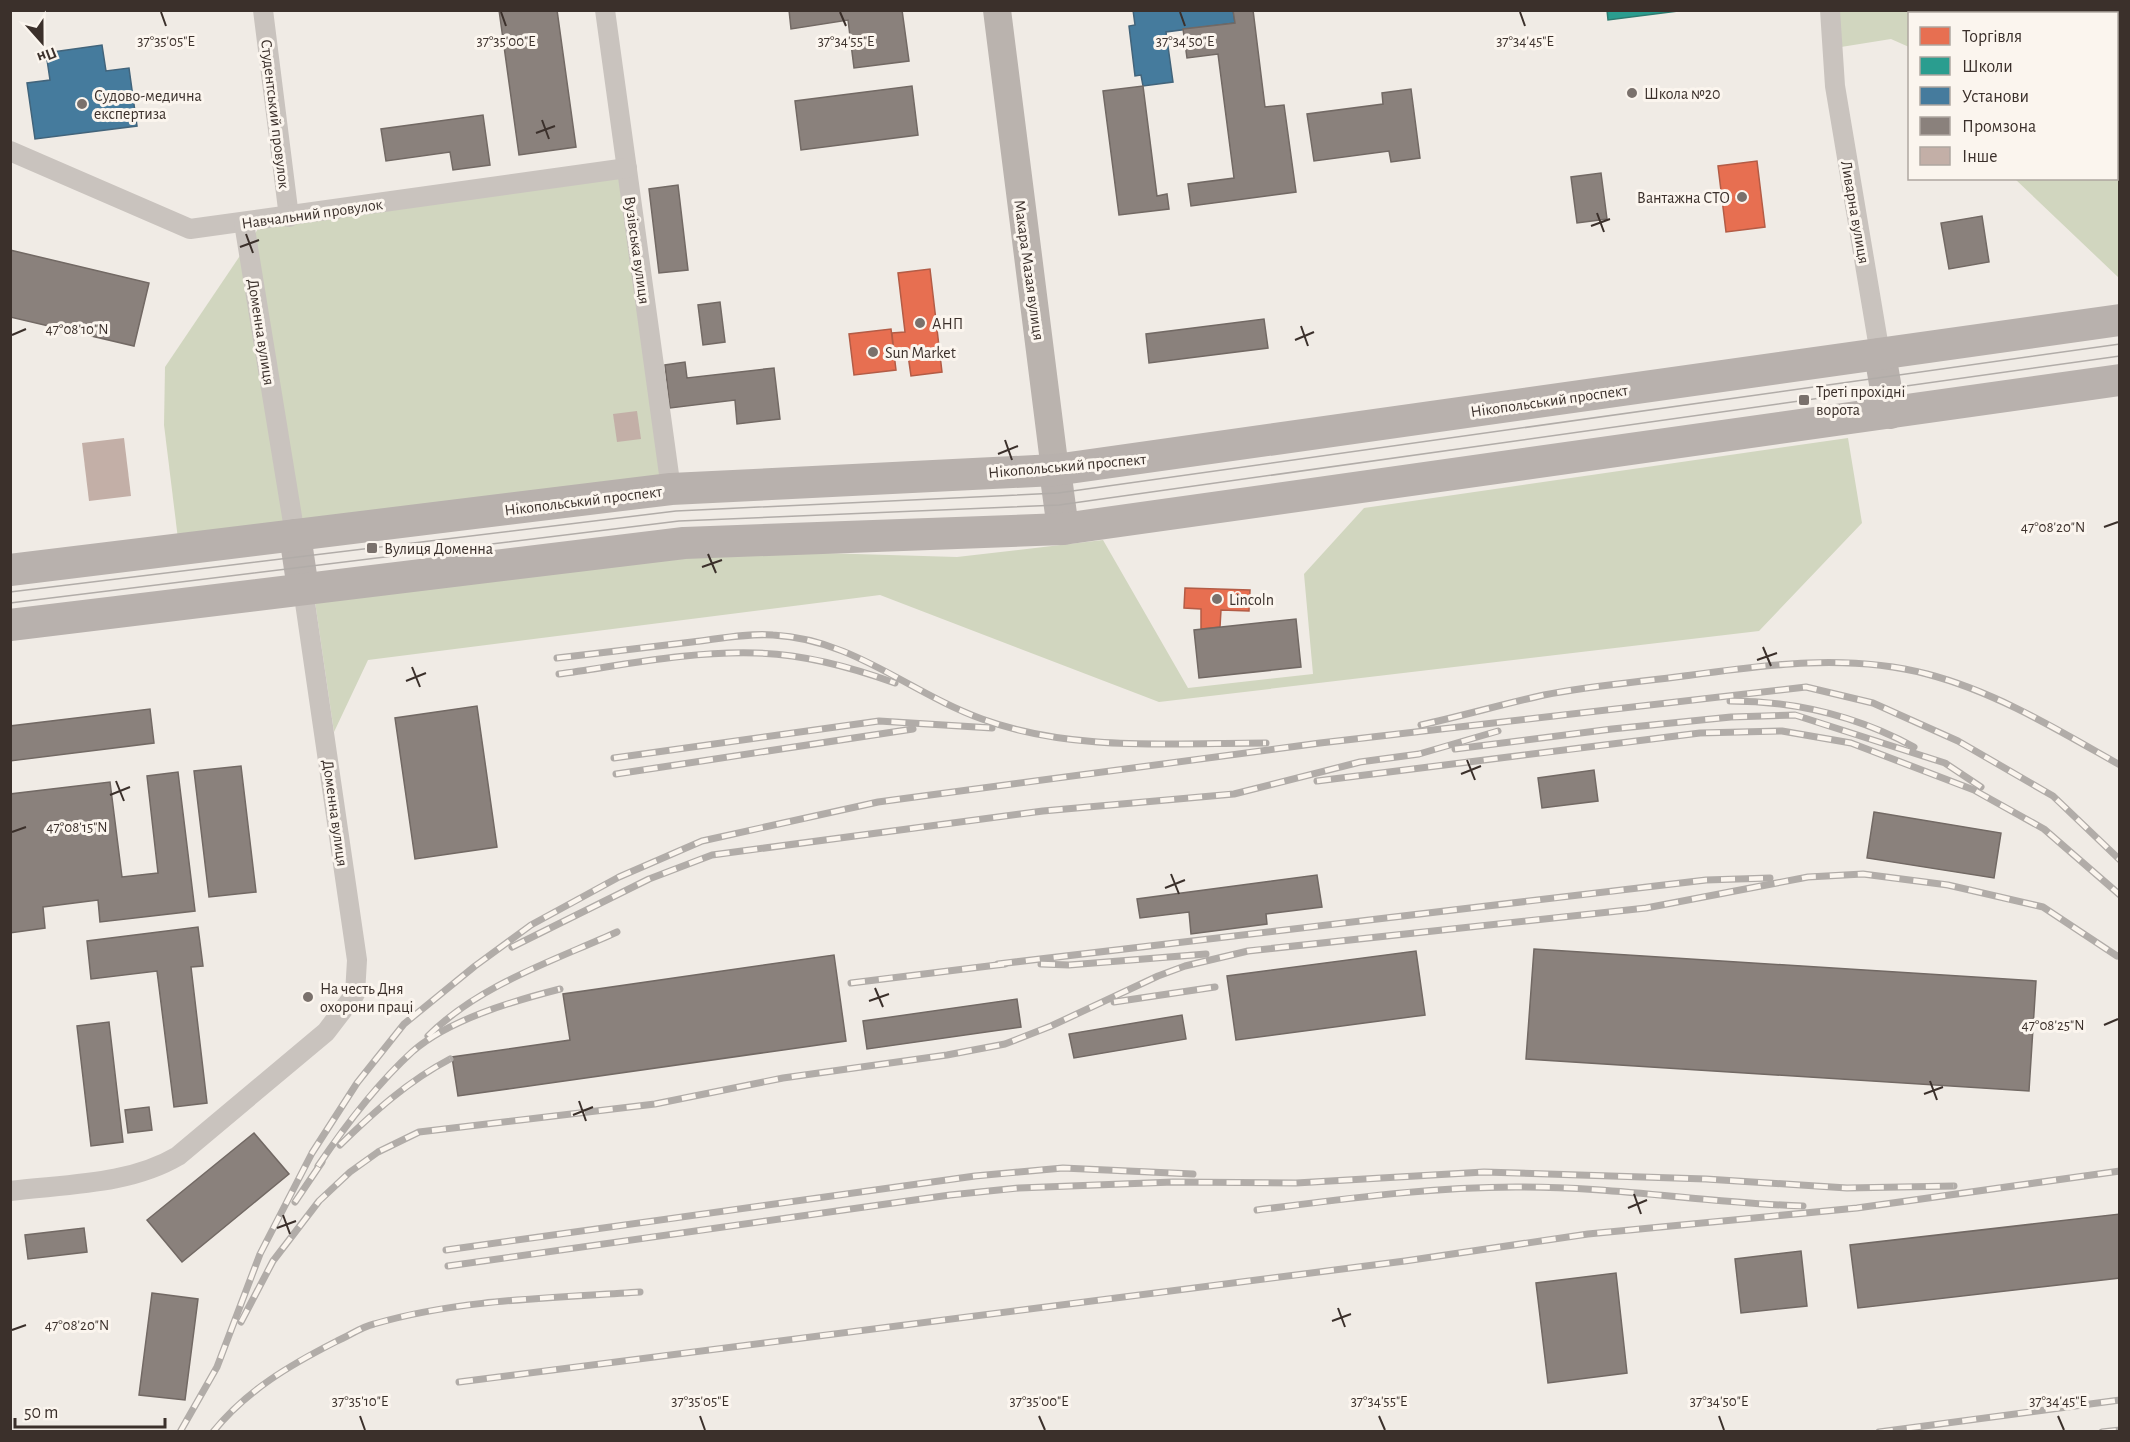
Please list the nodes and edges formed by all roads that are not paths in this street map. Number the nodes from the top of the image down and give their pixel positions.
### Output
1 (262, 10) edge
2 (605, 10) edge
3 (997, 10) edge
4 (1830, 10) edge
5 (10, 151) edge
6 (627, 168) junction
7 (289, 217) junction
8 (244, 223) junction
9 (2120, 320) edge
10 (1880, 354) junction
11 (2120, 380) edge
12 (1890, 413) junction
13 (1055, 470) junction
14 (671, 489) junction
15 (1063, 529) junction
16 (295, 535) junction
17 (10, 570) edge
18 (303, 589) junction
19 (10, 625) edge
20 (10, 1191) edge

1 - 7 street, Студентський провулок
2 - 6 street, Вузівська вулиця
3 - 13 main road, Макара Мазая вулиця
4 - 10 street, Ливарна вулиця
5 - 8 street, Навчальний провулок
6 - 7 street, Навчальний провулок
6 - 14 street, Вузівська вулиця
7 - 8 street, Навчальний провулок
8 - 16 street, Доменна вулиця
9 - 10 main road, Нікопольський проспект
10 - 12 main road, Ливарна вулиця
10 - 13 main road, Нікопольський проспект
11 - 12 main road
12 - 15 main road
13 - 14 main road, Нікопольський проспект
13 - 15 main road, Макара Мазая вулиця
14 - 16 main road, Нікопольський проспект
15 - 18 main road
16 - 17 main road, Нікопольський проспект
16 - 18 main road, Доменна вулиця
18 - 19 main road
18 - 20 street, Доменна вулиця

